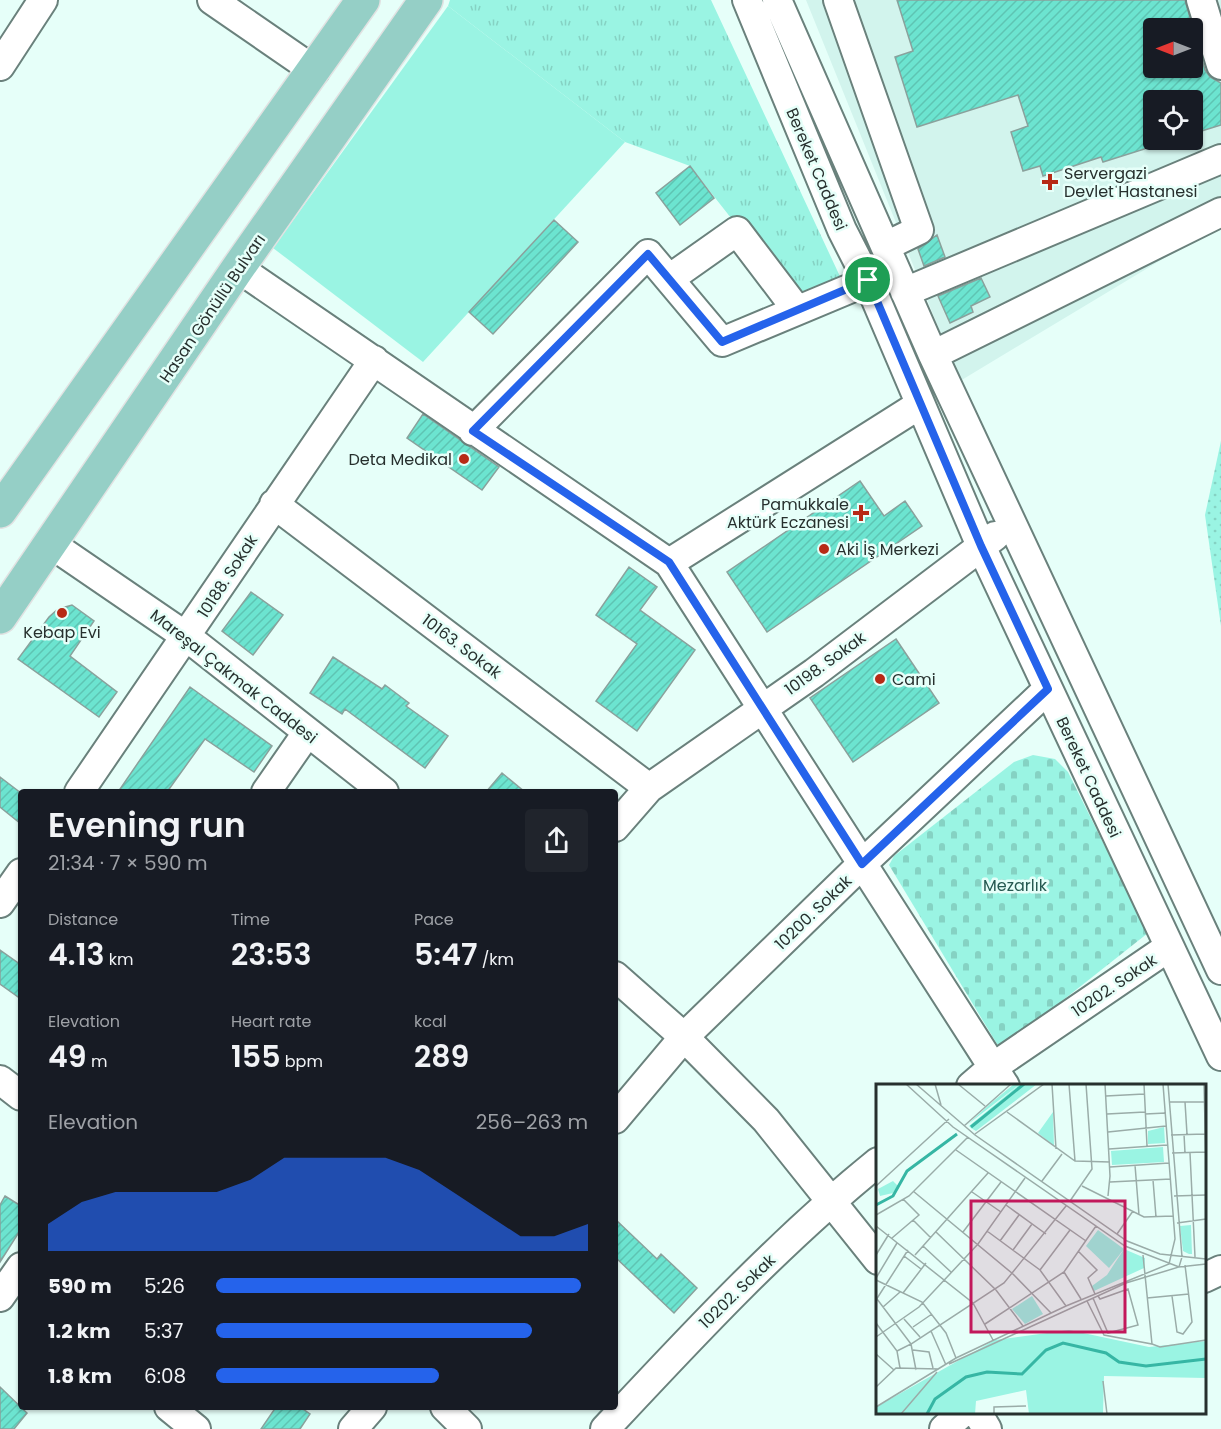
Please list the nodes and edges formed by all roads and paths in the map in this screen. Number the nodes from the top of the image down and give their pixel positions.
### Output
1 (43, 0) edge
2 (212, 0) edge
3 (363, 0) edge
4 (426, 0) edge
5 (747, 0) edge
6 (777, 0) edge
7 (838, 0) edge
8 (1201, 0) edge
9 (1221, 65) edge
10 (0, 66) edge
11 (315, 71) junction
12 (1221, 159) edge
13 (1221, 212) edge
14 (886, 246) junction
15 (238, 268) junction
16 (669, 279) junction
17 (868, 280) junction
18 (905, 292) junction
19 (797, 310) junction
20 (933, 355) junction
21 (374, 360) junction
22 (919, 405) junction
23 (473, 431) junction
24 (274, 504) junction
25 (1, 507) edge
26 (1011, 525) junction
27 (51, 544) junction
28 (981, 546) junction
29 (669, 562) junction
30 (0, 617) edge
31 (187, 637) junction
32 (1048, 689) junction
33 (763, 708) junction
34 (307, 733) junction
35 (650, 788) junction
36 (81, 789) edge
37 (268, 789) edge
38 (380, 789) edge
39 (618, 824) edge
40 (862, 864) junction
41 (18, 877) edge
42 (0, 903) edge
43 (1169, 947) junction
44 (1221, 970) edge
45 (618, 979) edge
46 (684, 1037) junction
47 (1221, 1056) edge
48 (999, 1076) edge
49 (0, 1080) edge
50 (977, 1084) edge
51 (18, 1094) edge
52 (618, 1115) edge
53 (876, 1164) edge
54 (830, 1201) junction
55 (876, 1258) edge
56 (1221, 1270) edge
57 (1206, 1277) edge
58 (173, 1410) edge
59 (369, 1410) edge
60 (448, 1410) edge
61 (962, 1414) edge
62 (978, 1414) edge
63 (196, 1429) edge
64 (353, 1429) edge
65 (467, 1429) edge
66 (605, 1429) edge
67 (944, 1429) edge
68 (987, 1429) edge

1 - 10 street
2 - 11 street
3 - 11 main road
4 - 15 main road, Hasan Gönüllü Bulvarı
5 - 17 street, Bereket Caddesi
6 - 14 street, Bereket Caddesi
7 - 14 street
8 - 9 street
11 - 25 main road
12 - 18 street
13 - 20 street
14 - 18 street, Bereket Caddesi
15 - 21 street
15 - 27 main road, Hasan Gönüllü Bulvarı
16 - 19 street
16 - 19 street
16 - 23 street
17 - 19 street
17 - 22 street, Bereket Caddesi
18 - 20 street, Bereket Caddesi
20 - 26 street, Bereket Caddesi
21 - 23 street
21 - 24 street, 10188. Sokak
22 - 28 street, Bereket Caddesi
22 - 29 street
23 - 29 street
24 - 31 street, 10188. Sokak
24 - 35 street, 10163. Sokak
26 - 28 street, 10198. Sokak
26 - 44 street, Bereket Caddesi
27 - 30 main road, Hasan Gönüllü Bulvarı
27 - 31 street, Mareşal Çakmak Caddesi
28 - 32 street, Bereket Caddesi
28 - 33 street, 10198. Sokak
29 - 33 street
31 - 34 street, Mareşal Çakmak Caddesi
31 - 36 street, 10188. Sokak
32 - 40 street, 10200. Sokak
32 - 43 street, Bereket Caddesi
33 - 35 street, 10198. Sokak
33 - 40 street
34 - 37 street
34 - 38 street, Mareşal Çakmak Caddesi
35 - 39 street, 10198. Sokak
40 - 46 street, 10200. Sokak
40 - 48 street
41 - 42 street
43 - 47 street, Bereket Caddesi
43 - 48 street, 10202. Sokak
45 - 46 street
46 - 52 street, 10200. Sokak
46 - 54 street
48 - 50 street, 10202. Sokak
49 - 51 street
53 - 54 street, 10202. Sokak
54 - 55 street
54 - 66 street, 10202. Sokak
56 - 57 street
58 - 63 street
59 - 64 street
60 - 65 street
61 - 67 street
62 - 68 street

